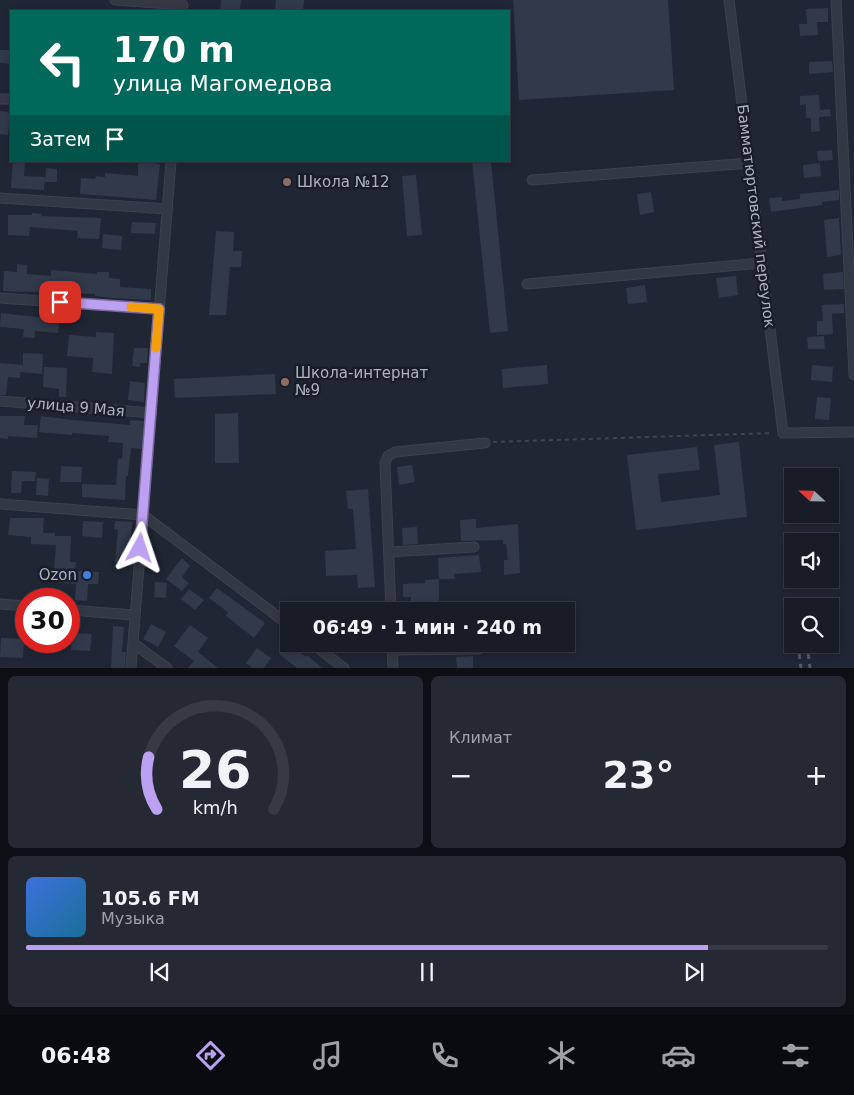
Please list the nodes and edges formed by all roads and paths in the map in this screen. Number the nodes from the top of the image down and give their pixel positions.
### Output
1 (115, 0) edge
2 (730, 0) edge
3 (836, 0) edge
4 (183, 5) edge
5 (171, 162) edge
6 (750, 163) junction
7 (532, 180) dead end
8 (0, 198) edge
9 (168, 209) junction
10 (762, 263) junction
11 (527, 284) dead end
12 (0, 298) edge
13 (159, 309) junction
14 (854, 375) edge
15 (0, 401) edge
16 (152, 413) junction
17 (854, 432) edge
18 (783, 433) junction
19 (485, 443) joint
20 (0, 504) edge
21 (143, 515) junction
22 (474, 546) dead end
23 (390, 552) junction
24 (391, 602) edge
25 (0, 604) edge
26 (15, 605) edge
27 (80, 611) edge
28 (134, 615) junction
29 (280, 618) edge
30 (133, 643) junction
31 (323, 652) edge
32 (392, 652) edge
33 (131, 668) edge
34 (167, 668) edge
35 (344, 668) edge
36 (393, 668) edge

1 - 4 street
2 - 6 street, Бамматюртовский переулок
3 - 14 street
5 - 9 street
6 - 7 street
6 - 10 street, Бамматюртовский переулок
8 - 9 street
9 - 13 street
10 - 11 street
10 - 18 street, Бамматюртовский переулок
12 - 13 street
13 - 16 street
15 - 16 street, улица 9 Мая
16 - 21 street
17 - 18 street
18 - 19 path
19 - 23 street
20 - 21 street
21 - 28 street
21 - 29 street
22 - 23 street
23 - 24 street
25 - 26 street
27 - 28 street
28 - 30 street
30 - 33 street
30 - 34 street
31 - 35 street
32 - 36 street

